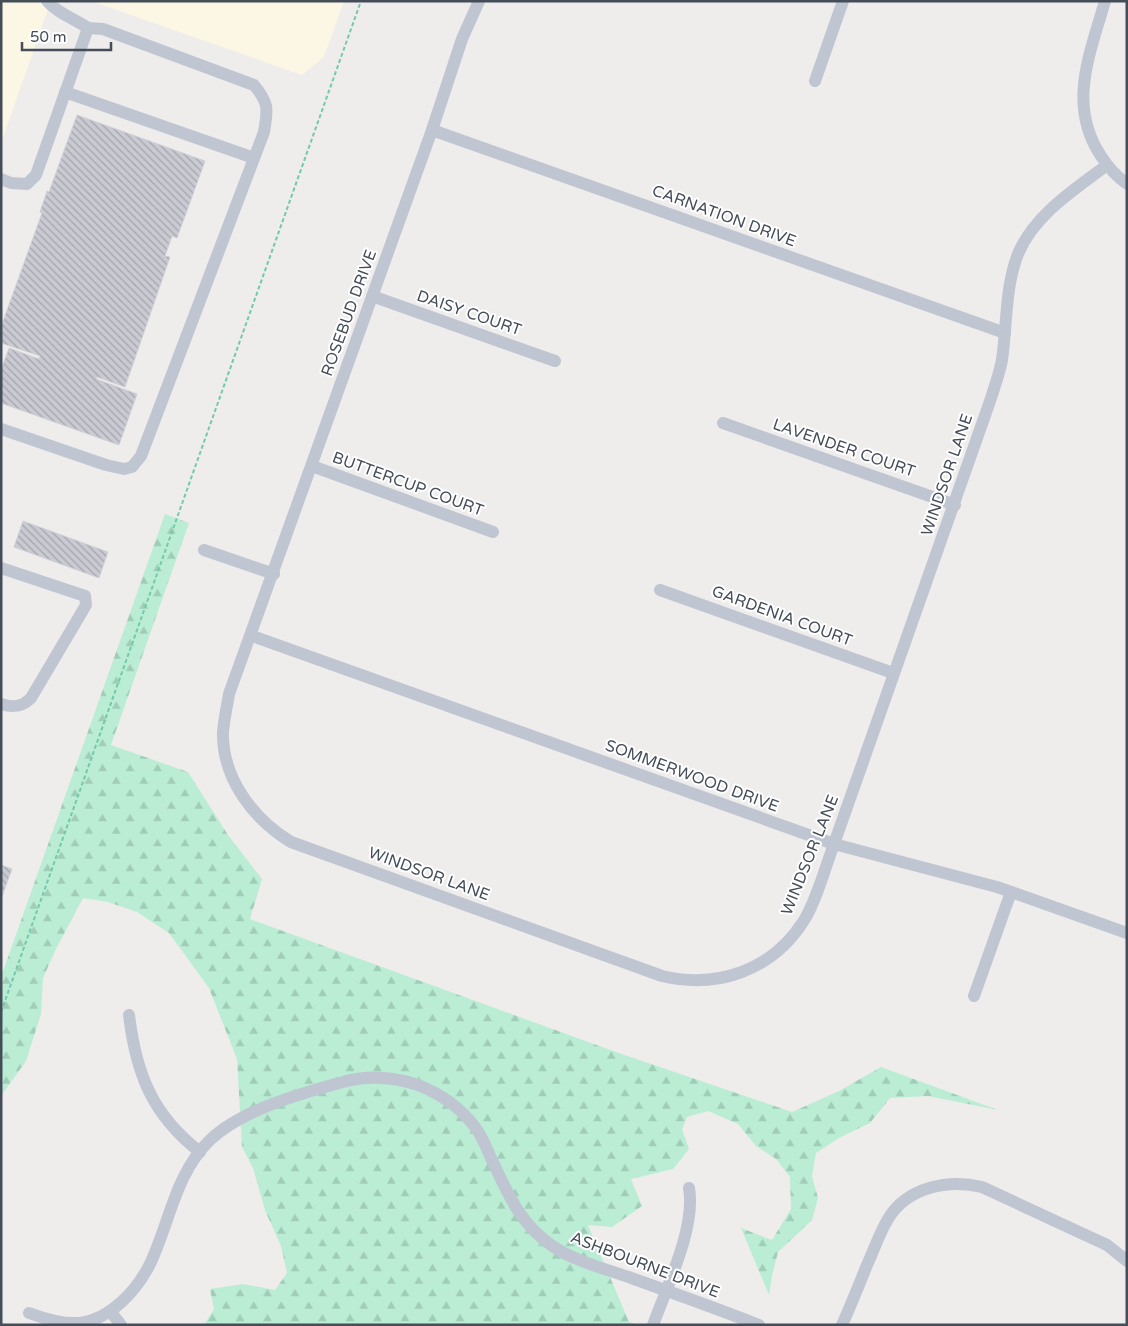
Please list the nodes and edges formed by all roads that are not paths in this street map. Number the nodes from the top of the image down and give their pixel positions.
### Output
1 (47, 1) edge
2 (479, 1) edge
3 (842, 1) edge
4 (1105, 1) edge
5 (88, 28) junction
6 (815, 81) dead end
7 (65, 92) junction
8 (432, 130) junction
9 (254, 158) junction
10 (1107, 164) junction
11 (1, 179) edge
12 (1127, 184) edge
13 (372, 296) junction
14 (1004, 332) junction
15 (555, 361) dead end
16 (723, 423) dead end
17 (1, 429) edge
18 (312, 466) junction
19 (955, 505) junction
20 (493, 532) dead end
21 (204, 550) dead end
22 (1, 568) edge
23 (274, 574) junction
24 (660, 590) dead end
25 (252, 636) junction
26 (894, 673) junction
27 (1, 704) edge
28 (834, 844) junction
29 (1011, 892) junction
30 (1127, 933) edge
31 (974, 996) dead end
32 (129, 1014) dead end
33 (200, 1152) junction
34 (689, 1188) dead end
35 (1127, 1261) edge
36 (666, 1290) junction
37 (110, 1311) junction
38 (29, 1313) dead end
39 (121, 1325) edge
40 (653, 1325) edge
41 (760, 1325) edge
42 (842, 1325) edge

1 - 5 street
2 - 8 street, ROSEBUD DRIVE
3 - 6 street
4 - 10 street
5 - 7 street
5 - 9 street
7 - 9 street
7 - 11 street
8 - 13 street, ROSEBUD DRIVE
8 - 14 street, CARNATION DRIVE
9 - 17 street
10 - 12 street
10 - 14 street, WINDSOR LANE
13 - 15 street, DAISY COURT
13 - 18 street, ROSEBUD DRIVE
14 - 19 street, WINDSOR LANE
16 - 19 street, LAVENDER COURT
18 - 20 street, BUTTERCUP COURT
18 - 23 street, ROSEBUD DRIVE
19 - 26 street, WINDSOR LANE
21 - 23 street
22 - 27 street
23 - 25 street, ROSEBUD DRIVE
24 - 26 street, GARDENIA COURT
25 - 28 street, SOMMERWOOD DRIVE
25 - 28 street, WINDSOR LANE
26 - 28 street, WINDSOR LANE
28 - 29 street, SOMMERWOOD DRIVE
29 - 30 street, SOMMERWOOD DRIVE
29 - 31 street
32 - 33 street
33 - 36 street, ASHBOURNE DRIVE
33 - 37 street, ASHBOURNE DRIVE
34 - 36 street
35 - 42 street
36 - 40 street
36 - 41 street, ASHBOURNE DRIVE
37 - 38 street, ASHBOURNE DRIVE
37 - 39 street

